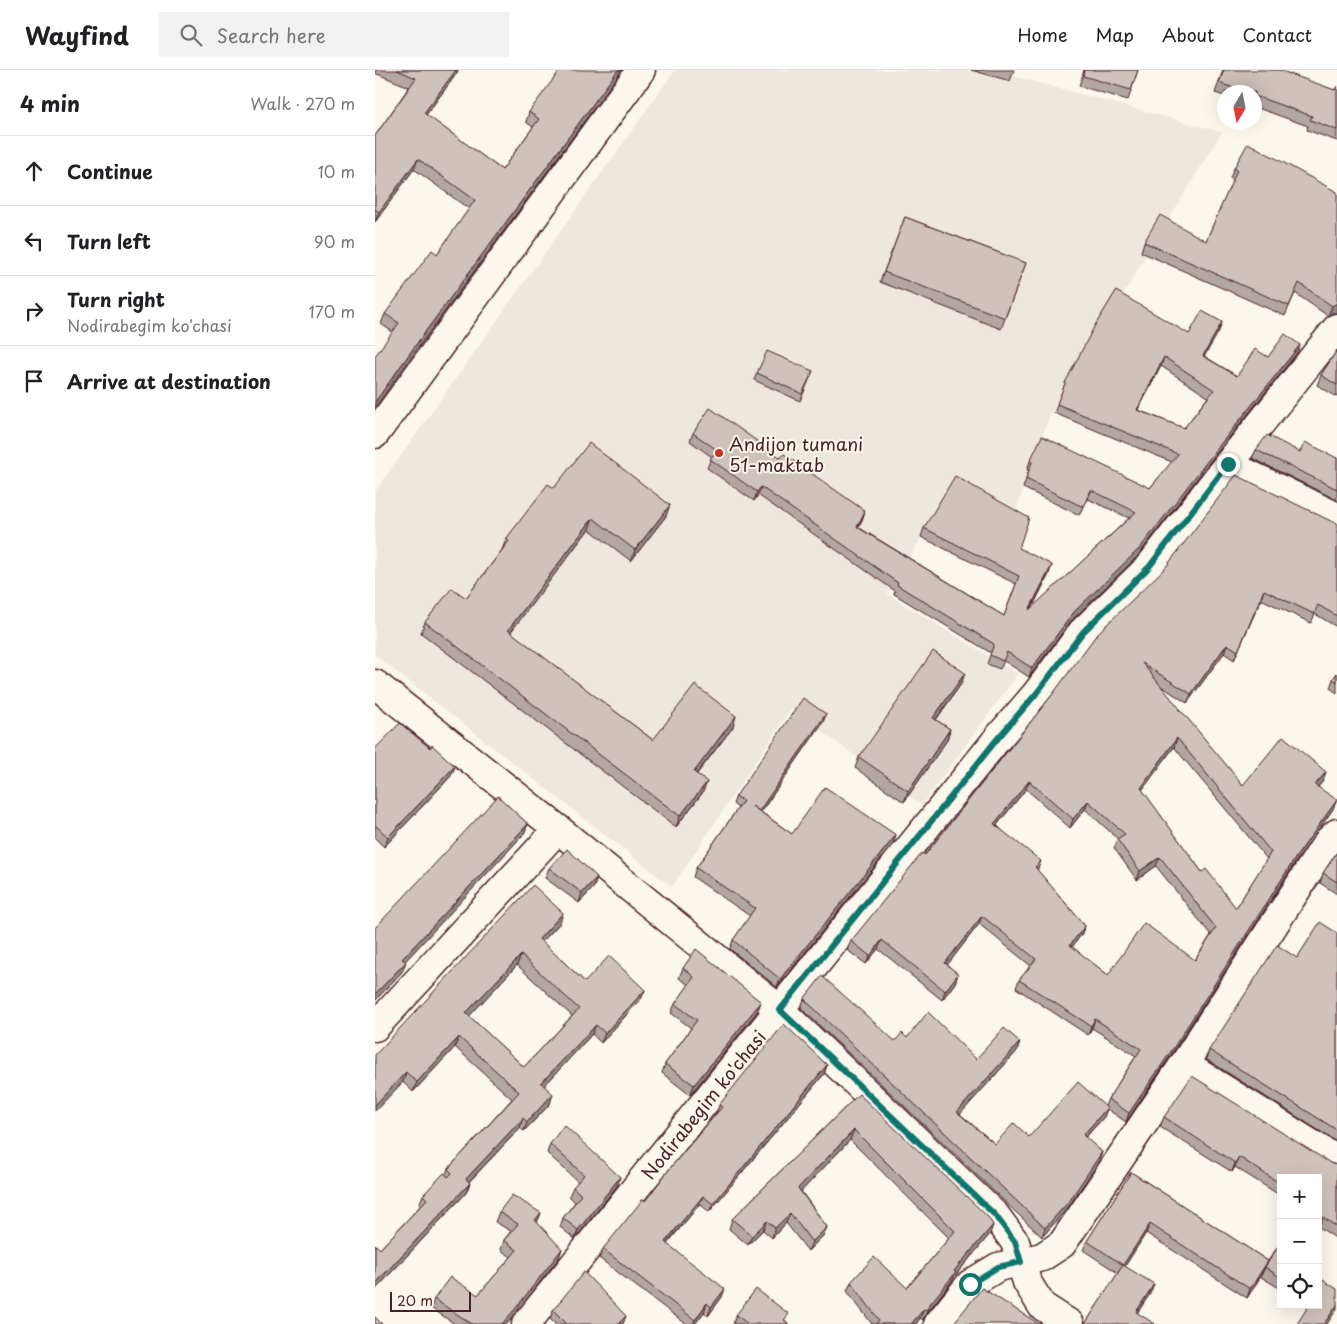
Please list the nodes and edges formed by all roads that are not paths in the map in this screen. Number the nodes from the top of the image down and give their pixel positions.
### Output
1 (641, 70) edge
2 (1337, 328) edge
3 (375, 434) edge
4 (1228, 464) junction
5 (1337, 517) edge
6 (375, 684) edge
7 (558, 829) junction
8 (1337, 833) edge
9 (780, 1010) junction
10 (375, 1028) edge
11 (1184, 1064) junction
12 (1337, 1160) edge
13 (1021, 1262) junction
14 (526, 1324) edge
15 (938, 1324) edge
16 (1070, 1324) edge

1 - 3 lane
2 - 4 lane, Nodirabegim ko'chasi
4 - 5 lane
4 - 9 lane, Nodirabegim ko'chasi
6 - 7 lane
7 - 9 lane
7 - 10 lane
8 - 11 lane
9 - 13 lane
9 - 14 lane, Nodirabegim ko'chasi
11 - 12 lane
11 - 13 lane
13 - 15 lane
13 - 16 lane

